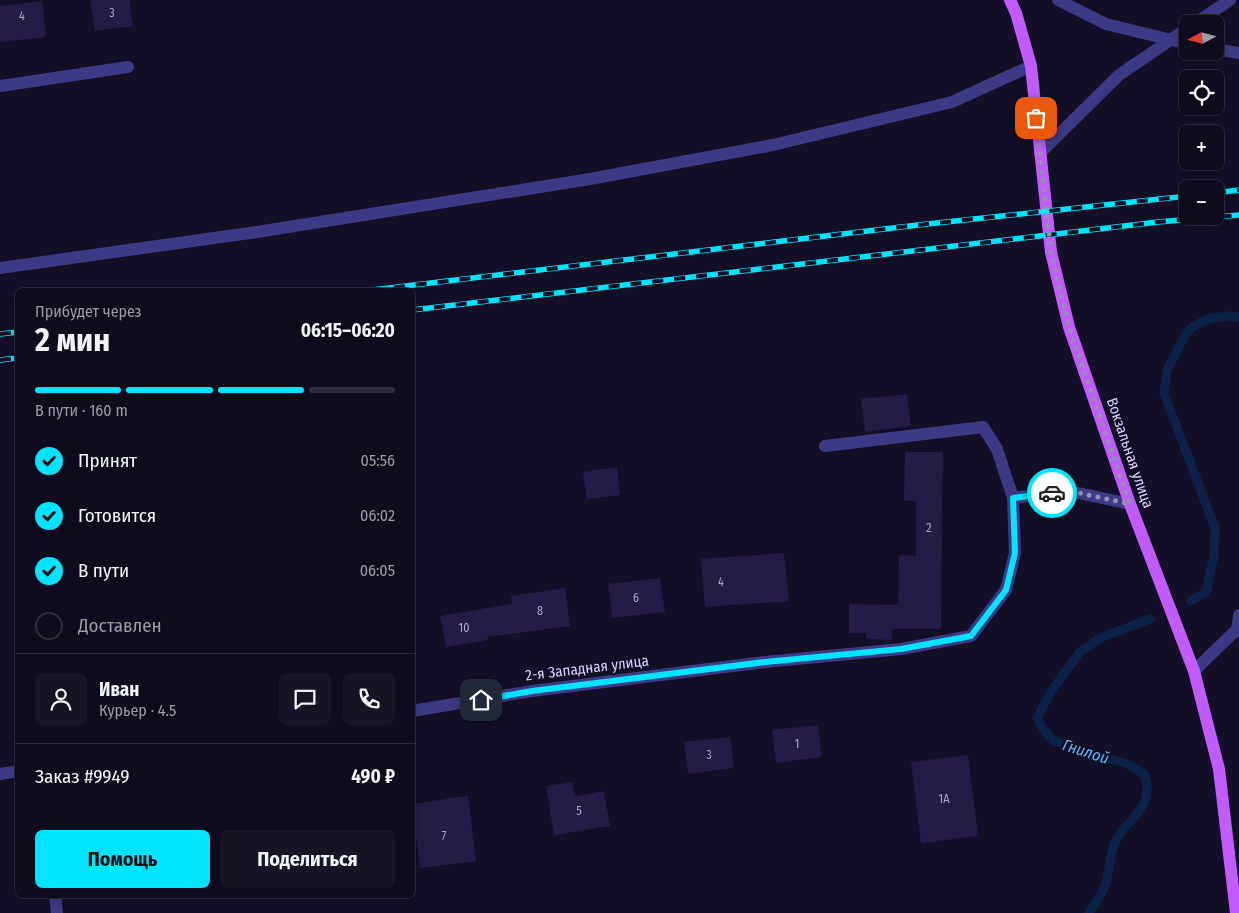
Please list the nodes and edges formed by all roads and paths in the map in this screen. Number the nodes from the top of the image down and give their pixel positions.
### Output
1 (1010, 0) edge
2 (1058, 0) edge
3 (1230, 0) edge
4 (1208, 15) edge
5 (1179, 34) edge
6 (1169, 40) junction
7 (1179, 42) edge
8 (1224, 50) edge
9 (1239, 53) edge
10 (1031, 66) junction
11 (128, 67) dead end
12 (0, 86) edge
13 (1040, 153) junction
14 (0, 268) edge
15 (825, 446) dead end
16 (1013, 498) junction
17 (1130, 504) junction
18 (1239, 615) edge
19 (1238, 630) edge
20 (1194, 671) junction
21 (415, 710) edge
22 (15, 772) edge
23 (0, 774) edge
24 (55, 898) edge
25 (57, 913) edge
26 (1236, 913) edge

1 - 10 main road, Вокзальная улица
2 - 6 street
3 - 4 street
5 - 6 street
6 - 7 street
6 - 13 street
8 - 9 street
10 - 13 main road, Вокзальная улица
10 - 14 street
11 - 12 street
13 - 17 main road, Вокзальная улица
15 - 16 street, 2-я Западная улица
16 - 17 street
16 - 21 street, 2-я Западная улица
17 - 20 main road, Вокзальная улица
18 - 19 street
19 - 20 street
20 - 26 main road, Вокзальная улица
22 - 23 street
24 - 25 street

